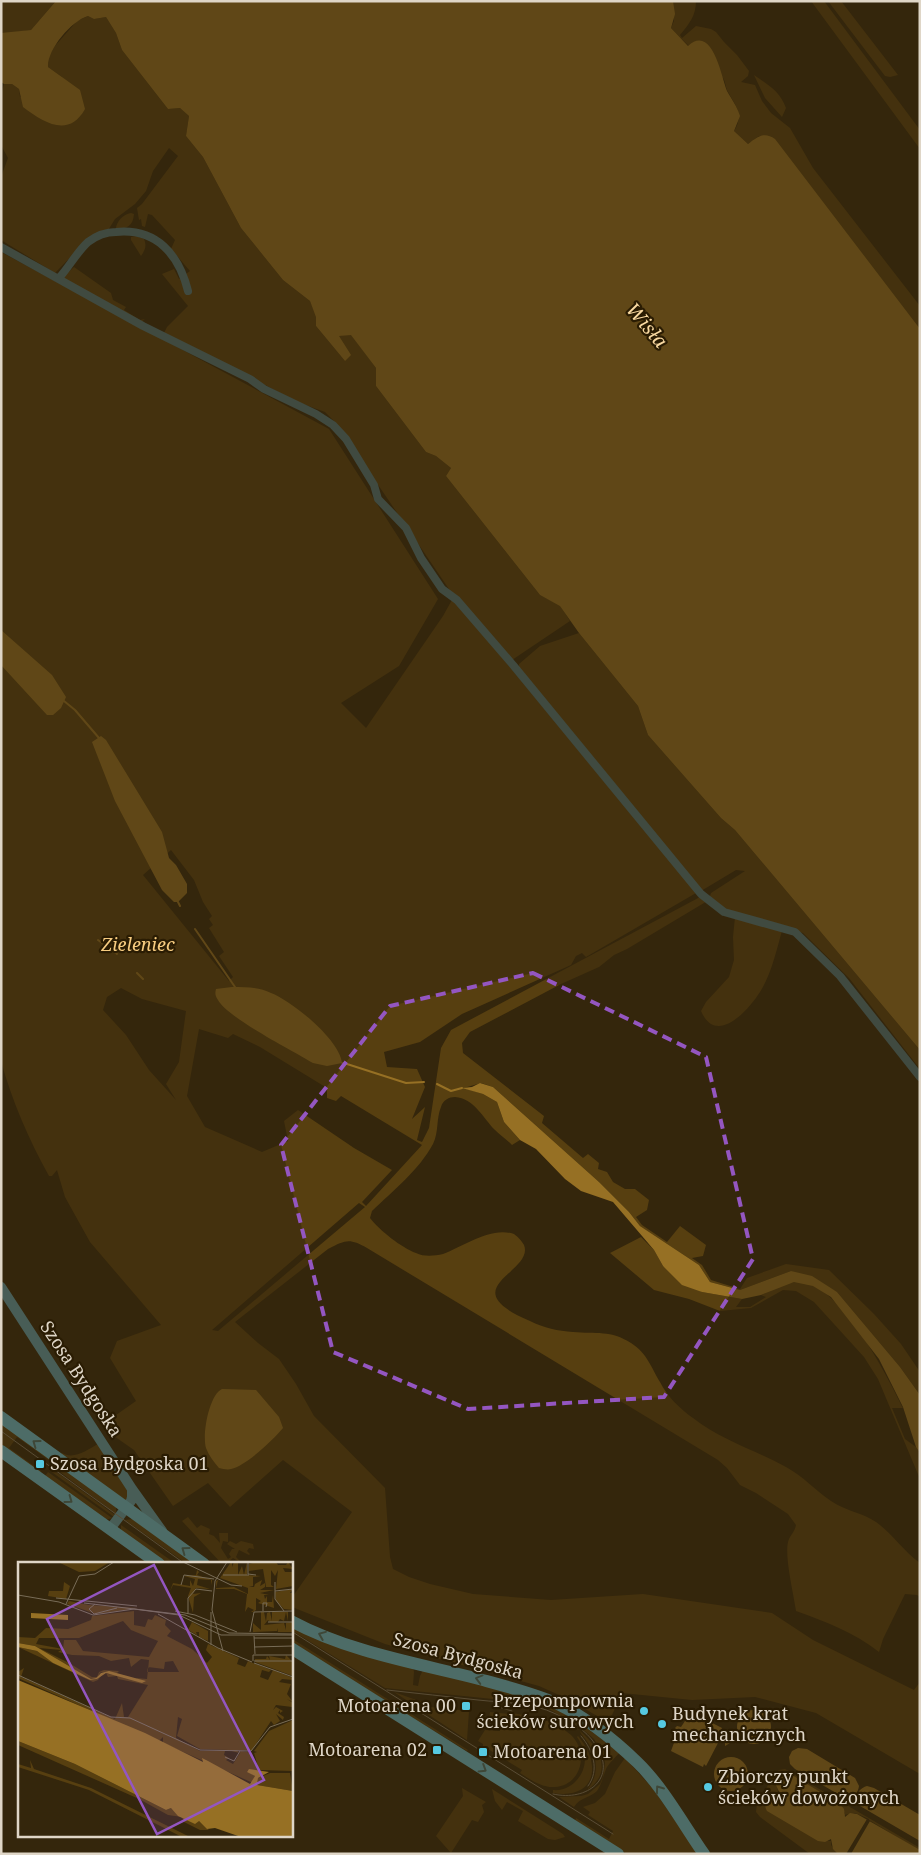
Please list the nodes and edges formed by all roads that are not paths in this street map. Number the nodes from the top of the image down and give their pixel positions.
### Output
1 (1, 247) edge
2 (59, 278) junction
3 (188, 292) dead end
4 (920, 1077) edge
5 (1, 1287) edge
6 (1, 1417) edge
7 (1, 1450) edge
8 (132, 1489) junction
9 (126, 1508) junction
10 (110, 1530) junction
11 (166, 1536) junction
12 (156, 1562) edge
13 (201, 1562) edge
14 (292, 1621) edge
15 (292, 1649) edge
16 (618, 1854) edge
17 (704, 1854) edge

1 - 2 street
2 - 3 street
2 - 4 street
5 - 8 street, Szosa Bydgoska
9 -> 6 main road, Szosa Bydgoska
7 -> 10 main road
8 - 9 street
8 - 11 street, Szosa Bydgoska
9 - 10 street
9 - 11 main road, Szosa Bydgoska
10 - 12 main road
13 -> 11 main road, Szosa Bydgoska
17 -> 14 main road, Szosa Bydgoska
15 -> 16 main road

